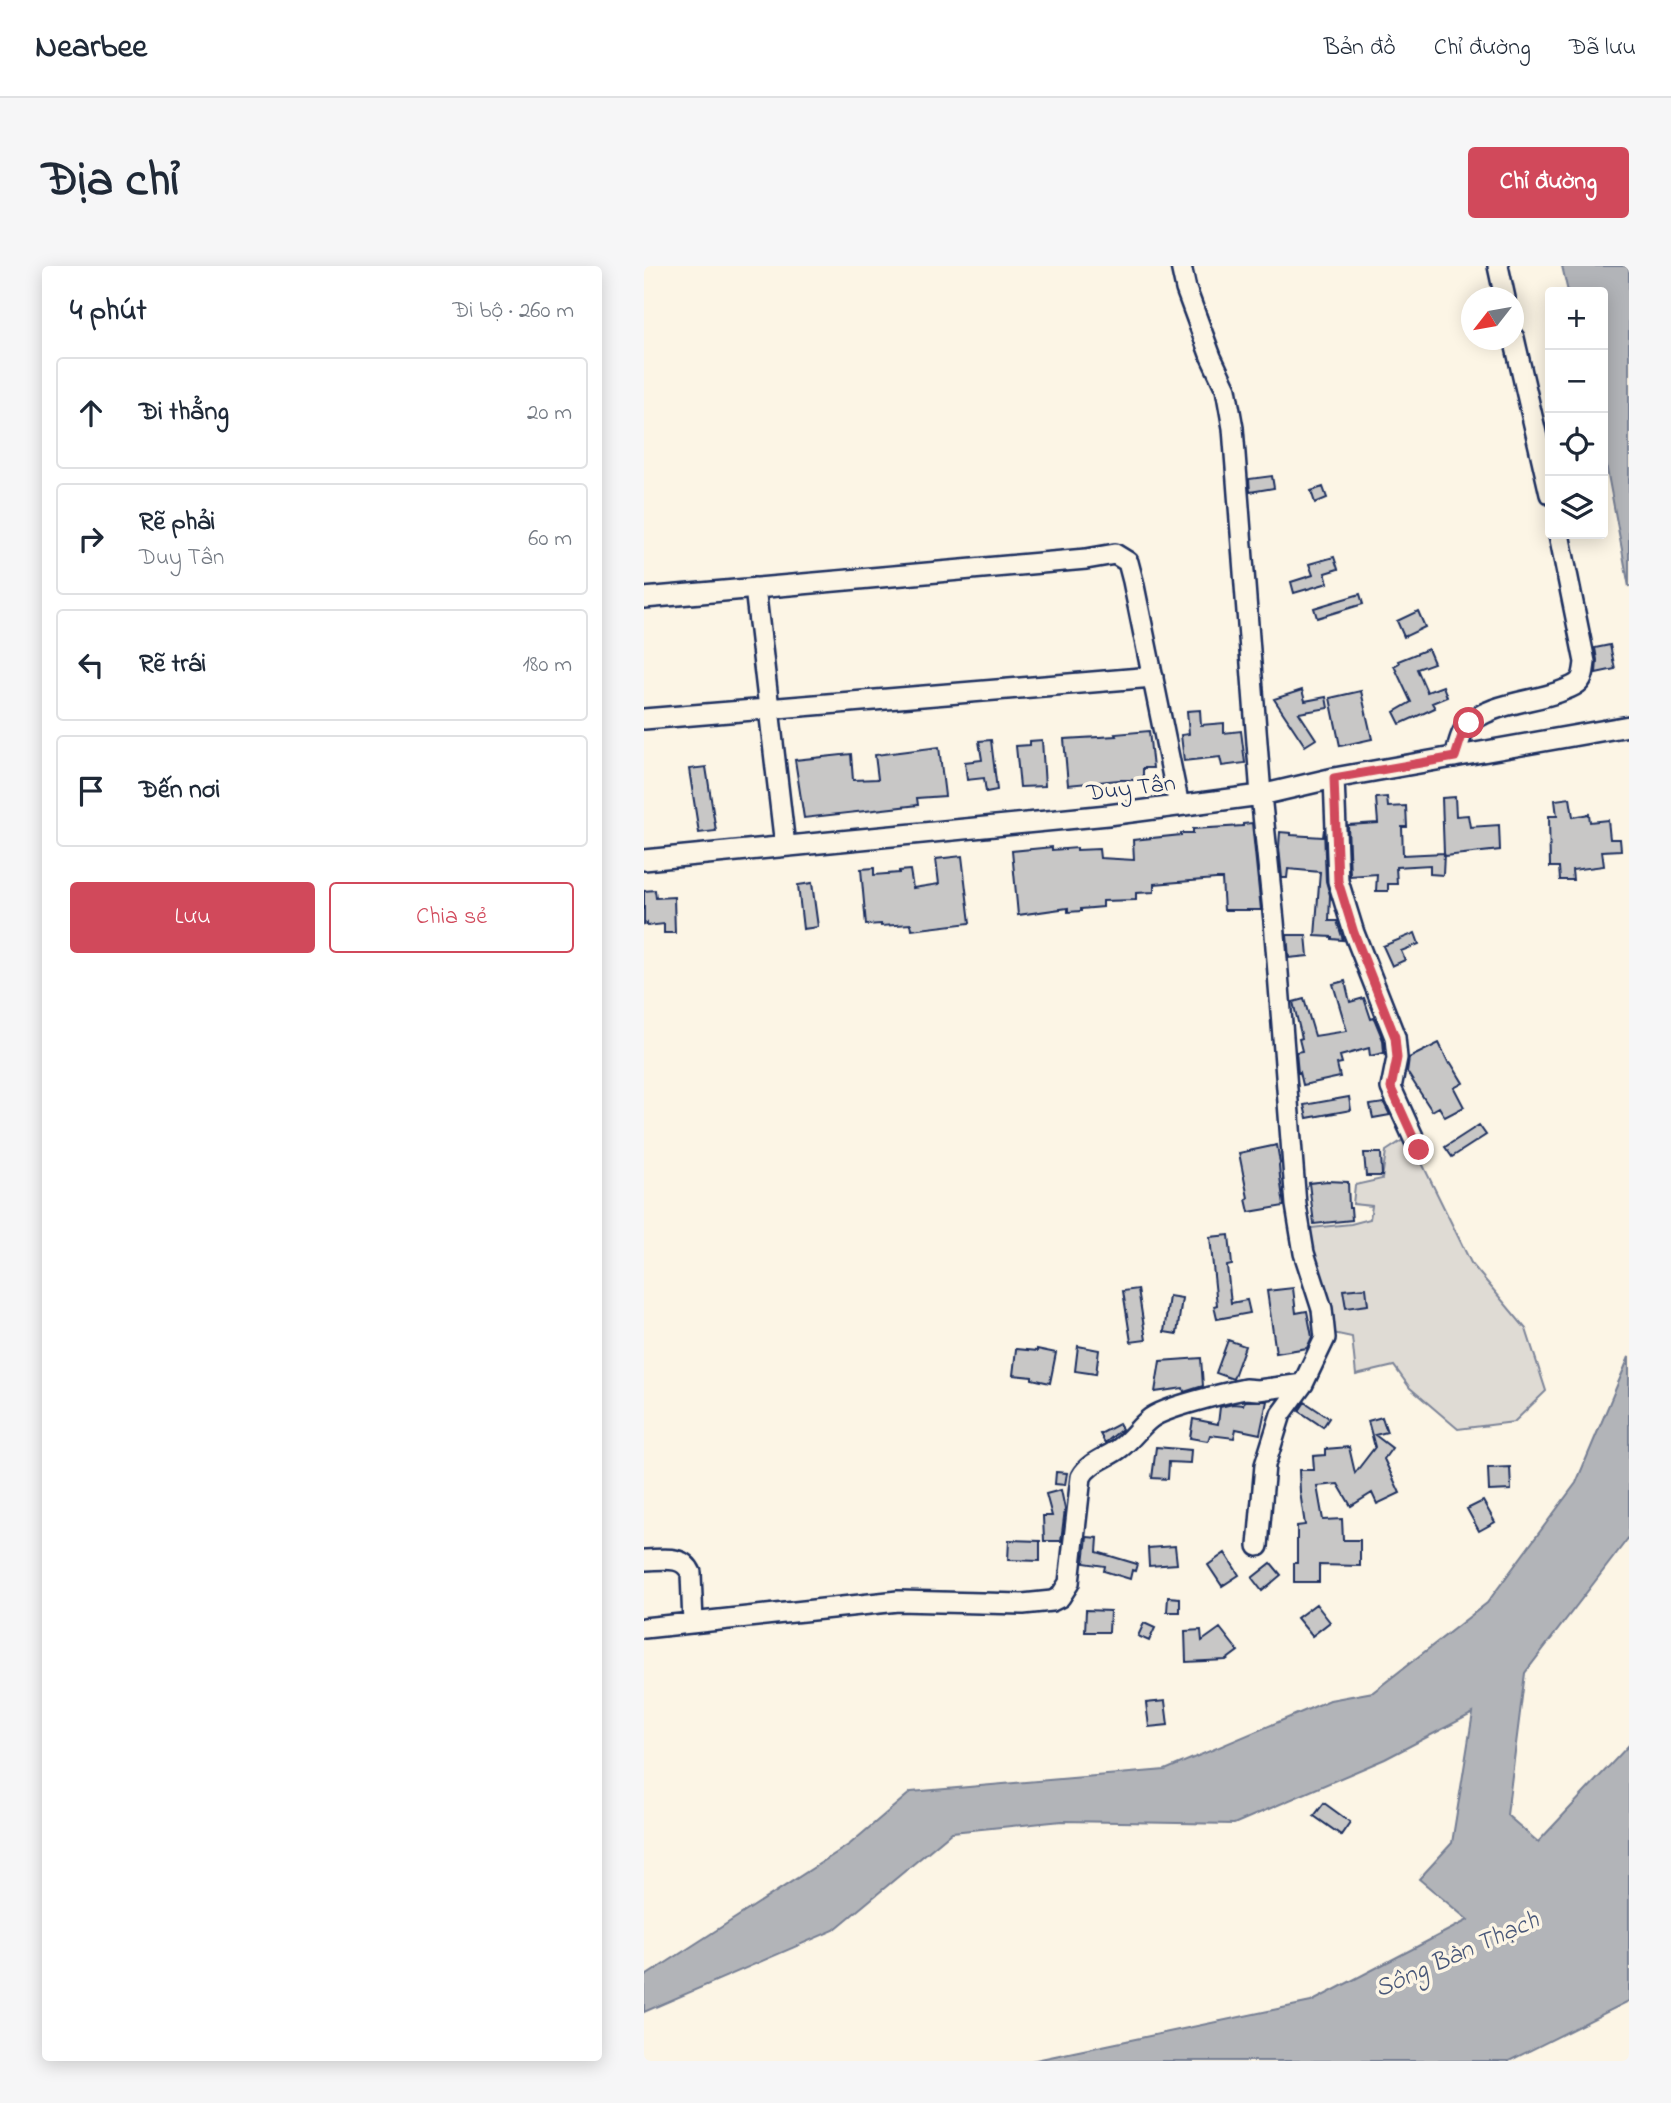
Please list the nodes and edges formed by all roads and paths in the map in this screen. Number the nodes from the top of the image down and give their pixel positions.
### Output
1 (1181, 266) edge
2 (1498, 266) edge
3 (1503, 287) edge
4 (1517, 350) edge
5 (1546, 476) edge
6 (1560, 539) edge
7 (755, 588) junction
8 (644, 598) edge
9 (1153, 677) junction
10 (769, 709) junction
11 (644, 719) edge
12 (1624, 727) edge
13 (1455, 757) junction
14 (1334, 778) junction
15 (1261, 795) junction
16 (1179, 806) junction
17 (785, 846) junction
18 (644, 860) edge
19 (1419, 1150) dead end
20 (1303, 1384) junction
21 (1258, 1546) dead end
22 (644, 1560) edge
23 (693, 1623) junction
24 (644, 1628) edge

1 - 15 street
2 - 3 street
4 - 5 street
6 - 13 street
7 - 8 street
7 - 9 street
7 - 10 street
9 - 10 street
9 - 16 street
10 - 11 street
10 - 17 street
12 - 13 street, Duy Tân
13 - 14 street, Duy Tân
14 - 15 street, Duy Tân
14 - 19 street
15 - 16 street, Duy Tân
15 - 20 street
16 - 17 street, Duy Tân
17 - 18 street, Duy Tân
20 - 21 street
20 - 23 street
22 - 23 street
23 - 24 street

